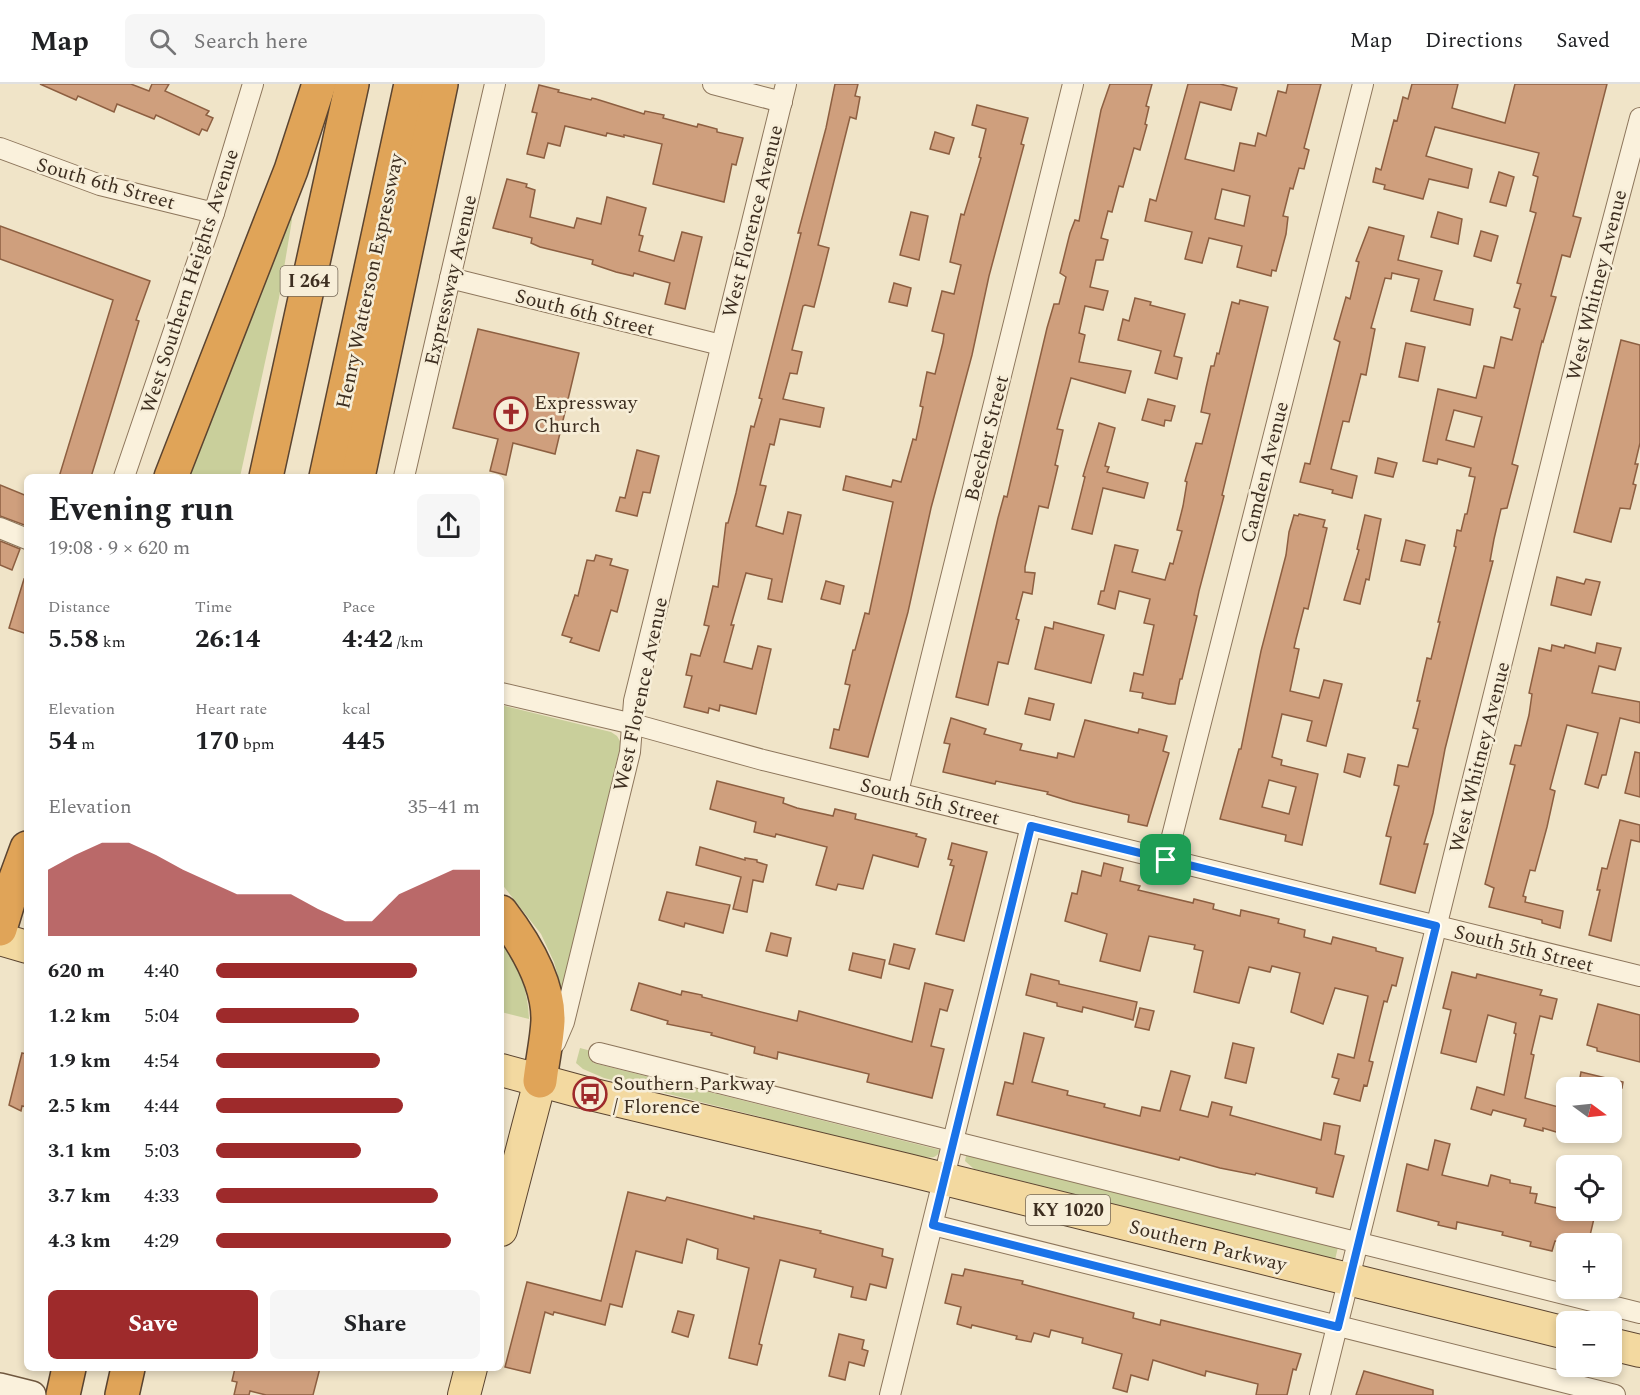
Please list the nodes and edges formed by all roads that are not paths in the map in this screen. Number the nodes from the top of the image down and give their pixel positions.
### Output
1 (253, 84) edge
2 (320, 84) edge
3 (352, 84) edge
4 (411, 84) edge
5 (441, 84) edge
6 (495, 84) edge
7 (713, 84) edge
8 (1073, 84) edge
9 (1363, 84) edge
10 (784, 93) edge
11 (1640, 118) edge
12 (0, 148) edge
13 (214, 213) junction
14 (450, 278) junction
15 (721, 345) junction
16 (125, 474) edge
17 (172, 474) edge
18 (267, 474) edge
19 (327, 474) edge
20 (359, 474) edge
21 (406, 474) edge
22 (0, 528) edge
23 (24, 538) edge
24 (504, 694) edge
25 (633, 724) junction
26 (898, 792) junction
27 (1031, 826) junction
28 (24, 857) edge
29 (1166, 860) junction
30 (504, 916) edge
31 (1436, 926) junction
32 (0, 929) edge
33 (0, 939) edge
34 (24, 946) edge
35 (1640, 976) edge
36 (599, 1053) dead end
37 (504, 1071) edge
38 (540, 1081) junction
39 (953, 1142) junction
40 (945, 1179) junction
41 (504, 1219) edge
42 (933, 1225) junction
43 (1357, 1243) junction
44 (1348, 1280) junction
45 (1640, 1313) edge
46 (1338, 1327) junction
47 (1556, 1331) edge
48 (1622, 1347) edge
49 (1640, 1351) edge
50 (68, 1371) edge
51 (127, 1371) edge
52 (470, 1371) edge
53 (0, 1387) edge
54 (32, 1395) edge
55 (63, 1395) edge
56 (122, 1395) edge
57 (464, 1395) edge
58 (890, 1395) edge
59 (1320, 1395) edge
60 (1616, 1395) edge

1 - 13 street, West Southern Heights Avenue
2 - 17 highway
3 - 18 highway, I 264
4 - 19 highway, Henry Watterson Expressway / I 264
5 - 20 highway
6 - 14 street, Expressway Avenue
7 - 10 street
8 - 26 street, Beecher Street
9 - 29 street, Camden Avenue
10 - 15 street, West Florence Avenue
11 - 31 street, West Whitney Avenue
12 - 13 street, South 6th Street
13 - 16 street, West Southern Heights Avenue
14 - 15 street, South 6th Street
14 - 21 street, Expressway Avenue
15 - 25 street, West Florence Avenue
22 - 23 street
24 - 25 street, South 5th Street
25 - 26 street, South 5th Street
25 - 38 street, West Florence Avenue
26 - 27 street, South 5th Street
27 - 29 street, South 5th Street
27 - 39 street
28 - 32 highway
29 - 31 street, South 5th Street
30 - 38 highway
31 - 35 street, South 5th Street
31 - 43 street, West Whitney Avenue
33 - 34 main road
36 - 39 street
37 - 38 main road, Southern Parkway / KY 1020
38 - 40 main road, Southern Parkway / KY 1020
38 - 41 main road, West Florence Avenue
39 - 40 street
39 - 43 street
40 - 42 street
40 - 44 main road, Southern Parkway / KY 1020
42 - 46 street
42 - 58 street
43 - 44 street, West Whitney Avenue
43 - 45 street
44 - 46 street, West Whitney Avenue
44 - 47 main road, Southern Parkway / KY 1020
46 - 59 street, West Whitney Avenue
46 - 60 street
48 - 49 main road
50 - 55 highway
51 - 56 highway
52 - 57 main road
53 - 54 main road

